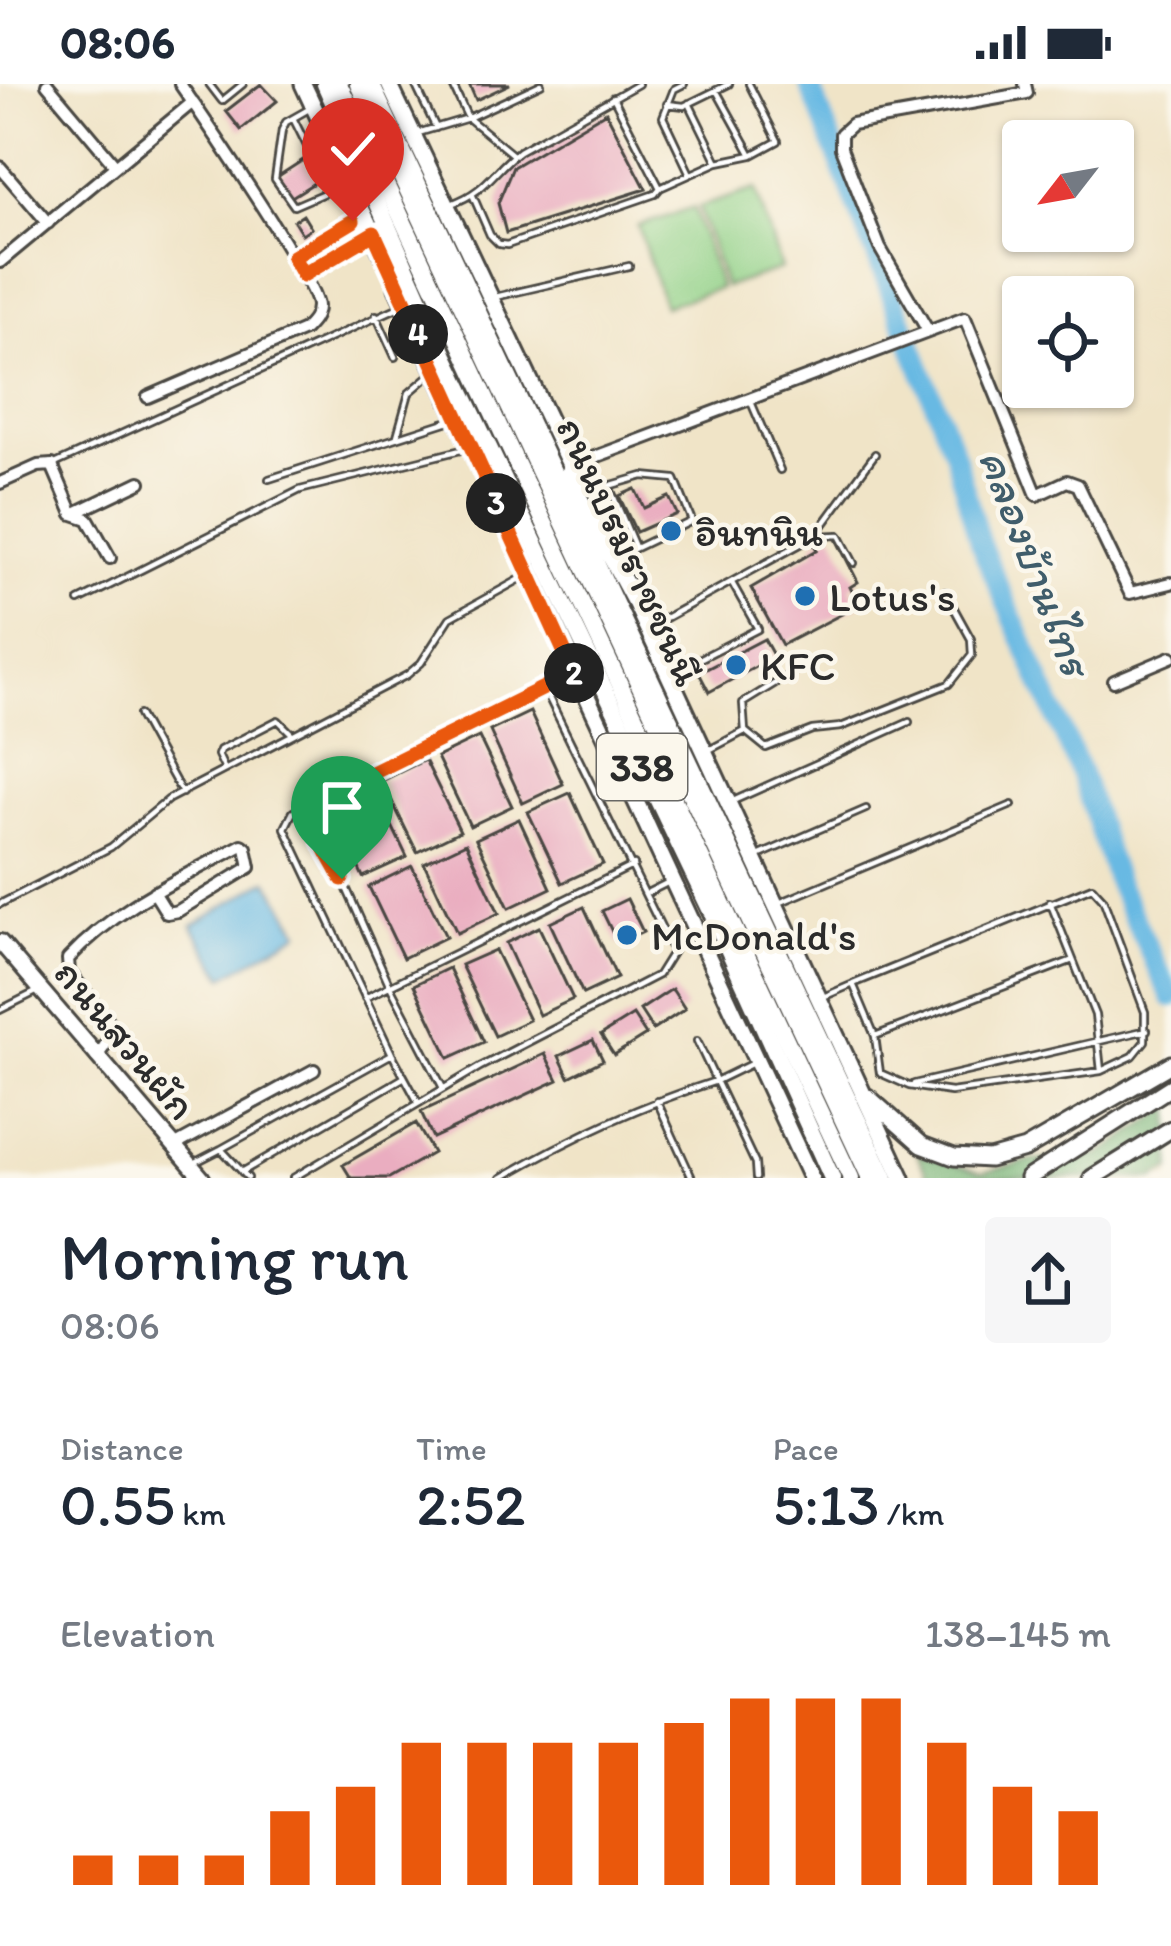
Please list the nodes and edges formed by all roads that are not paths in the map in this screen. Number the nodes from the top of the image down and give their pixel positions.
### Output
1 (47, 84) edge
2 (180, 84) edge
3 (209, 84) edge
4 (243, 84) edge
5 (303, 84) edge
6 (325, 84) edge
7 (339, 84) edge
8 (358, 84) edge
9 (371, 84) edge
10 (389, 84) edge
11 (416, 84) edge
12 (452, 84) edge
13 (541, 84) edge
14 (638, 84) edge
15 (683, 84) edge
16 (729, 84) edge
17 (749, 84) edge
18 (1025, 84) edge
19 (716, 90) junction
20 (613, 97) junction
21 (193, 103) junction
22 (689, 103) junction
23 (668, 104) junction
24 (314, 106) junction
25 (293, 118) junction
26 (468, 118) junction
27 (436, 128) junction
28 (412, 134) junction
29 (752, 154) junction
30 (513, 155) junction
31 (718, 162) junction
32 (116, 165) junction
33 (0, 167) edge
34 (690, 174) junction
35 (350, 182) junction
36 (660, 188) junction
37 (330, 192) junction
38 (473, 196) junction
39 (446, 206) junction
40 (365, 214) junction
41 (48, 223) junction
42 (377, 240) junction
43 (293, 257) junction
44 (0, 262) edge
45 (629, 266) dead end
46 (303, 275) junction
47 (489, 298) junction
48 (404, 305) junction
49 (376, 315) junction
50 (486, 327) junction
51 (925, 331) junction
52 (395, 357) dead end
53 (441, 365) junction
54 (148, 397) dead end
55 (749, 397) junction
56 (458, 418) junction
57 (398, 436) junction
58 (470, 447) junction
59 (875, 454) dead end
60 (52, 465) junction
61 (571, 466) junction
62 (780, 470) dead end
63 (268, 478) dead end
64 (140, 482) dead end
65 (0, 483) edge
66 (609, 486) junction
67 (584, 494) junction
68 (73, 514) junction
69 (815, 536) junction
70 (635, 548) junction
71 (110, 558) dead end
72 (615, 558) junction
73 (854, 563) dead end
74 (529, 574) junction
75 (732, 583) junction
76 (1171, 583) edge
77 (946, 592) dead end
78 (634, 600) junction
79 (79, 601) dead end
80 (648, 628) junction
81 (1171, 657) edge
82 (795, 671) dead end
83 (574, 673) junction
84 (670, 674) junction
85 (1114, 681) dead end
86 (544, 688) junction
87 (139, 716) dead end
88 (910, 722) dead end
89 (745, 731) junction
90 (292, 735) junction
91 (705, 752) junction
92 (225, 770) junction
93 (182, 793) junction
94 (316, 801) junction
95 (728, 803) junction
96 (1012, 805) dead end
97 (866, 808) dead end
98 (753, 858) junction
99 (634, 865) junction
100 (671, 881) junction
101 (154, 892) junction
102 (647, 893) junction
103 (1050, 902) junction
104 (0, 904) edge
105 (774, 905) junction
106 (0, 942) edge
107 (1073, 960) junction
108 (853, 984) junction
109 (390, 986) junction
110 (41, 989) junction
111 (365, 998) junction
112 (818, 999) junction
113 (0, 1010) edge
114 (1147, 1030) junction
115 (875, 1036) junction
116 (697, 1040) dead end
117 (1098, 1042) junction
118 (392, 1054) junction
119 (96, 1057) junction
120 (756, 1061) junction
121 (1171, 1064) edge
122 (314, 1070) dead end
123 (1101, 1071) junction
124 (880, 1073) junction
125 (404, 1077) junction
126 (716, 1081) junction
127 (863, 1083) junction
128 (909, 1086) junction
129 (1171, 1087) edge
130 (443, 1088) junction
131 (656, 1100) junction
132 (418, 1103) junction
133 (1171, 1129) edge
134 (174, 1146) junction
135 (1075, 1146) junction
136 (221, 1149) junction
137 (191, 1166) junction
138 (245, 1175) edge
139 (202, 1178) edge
140 (293, 1178) edge
141 (501, 1178) edge
142 (692, 1178) edge
143 (756, 1178) edge
144 (808, 1178) edge
145 (832, 1178) edge
146 (851, 1178) edge
147 (870, 1178) edge
148 (885, 1178) edge
149 (902, 1178) edge
150 (1009, 1178) edge
151 (1028, 1178) edge
152 (1092, 1178) edge

1 - 32 street
2 - 21 street
3 - 4 lane
5 - 24 main road, 338
6 - 53 main road, ถนนบรมราชชนนี / 338
7 - 146 main road, 338
8 - 147 main road, 338
9 - 50 main road, ถนนบรมราชชนนี / 338
10 - 28 main road, 338
11 - 27 lane
12 - 26 lane
13 - 26 lane
14 - 20 lane
15 - 23 lane
16 - 19 lane
17 - 29 lane
18 - 51 street
19 - 22 lane
19 - 29 lane
20 - 30 lane
20 - 36 lane
21 - 32 street
21 - 43 street
22 - 23 lane
22 - 31 lane
23 - 34 lane
24 - 25 lane
24 - 35 main road, 338
25 - 37 lane
25 - 37 lane
26 - 27 lane
26 - 30 lane
27 - 28 lane
28 - 39 main road, 338
29 - 31 lane
30 - 38 lane
31 - 34 lane
32 - 41 street
33 - 41 street
34 - 36 lane
35 - 37 lane
35 - 40 main road, 338
36 - 38 lane
38 - 39 lane
39 - 47 main road, 338
40 - 42 main road, 338
40 - 43 street
41 - 44 street
42 - 46 street
42 - 48 main road, 338
42 - 53 main road
43 - 46 street
45 - 47 lane
46 - 54 street
47 - 61 main road, 338
48 - 49 lane
48 - 53 main road, 338
49 - 52 lane
49 - 60 lane
50 - 78 main road
50 - 148 main road, ถนนบรมราชชนนี / 338
51 - 55 street
51 - 76 street
53 - 56 main road, 338
53 - 57 lane
53 - 145 main road, ถนนบรมราชชนนี / 338
55 - 61 street
55 - 62 lane
56 - 57 lane
56 - 58 main road, 338
57 - 63 lane
58 - 74 main road, 338
58 - 79 lane
59 - 69 lane
60 - 65 street
60 - 68 street
61 - 67 main road, 338
64 - 68 street
66 - 67 lane
66 - 70 lane
66 - 70 lane
67 - 72 main road, 338
68 - 71 street
69 - 73 lane
69 - 75 lane
70 - 72 lane
72 - 78 main road, 338
74 - 83 main road, 338
74 - 90 lane
75 - 80 lane
75 - 84 lane
77 - 89 lane
78 - 80 main road, 338
80 - 84 main road, 338
81 - 85 street
82 - 89 lane
83 - 86 lane
83 - 100 main road, 338
84 - 91 main road, 338
86 - 94 lane
86 - 99 lane
87 - 93 lane
88 - 95 lane
89 - 91 lane
90 - 92 lane
90 - 92 lane
91 - 95 main road, 338
92 - 93 lane
93 - 104 lane
94 - 109 lane
94 - 111 lane
95 - 98 main road, 338
96 - 105 lane
97 - 98 lane
98 - 105 main road, 338
99 - 102 lane
99 - 109 lane
100 - 102 lane
100 - 120 main road, 338
101 - 101 street
101 - 119 street
102 - 130 lane
103 - 107 lane
103 - 108 lane
103 - 114 lane
105 - 112 main road, 338
106 - 110 street, ถนนสวนผัก
107 - 115 lane
107 - 117 lane
108 - 112 lane
108 - 115 lane
109 - 111 lane
109 - 130 lane
110 - 113 lane
110 - 119 street, ถนนสวนผัก
111 - 118 lane
112 - 127 main road, 338
114 - 117 lane
114 - 123 lane
115 - 124 lane
116 - 126 lane
117 - 123 lane
117 - 128 lane
118 - 125 lane
118 - 136 lane
119 - 134 street, ถนนสวนผัก
120 - 126 lane
120 - 144 main road, 338
121 - 127 main road
122 - 134 street
123 - 128 lane
124 - 127 lane
124 - 128 lane
125 - 132 lane
125 - 138 lane
126 - 131 lane
126 - 143 lane
127 - 149 main road, 338
129 - 135 main road
130 - 132 lane
131 - 141 lane
131 - 142 lane
132 - 140 lane
133 - 152 main road
134 - 137 street, ถนนสวนผัก
135 - 150 main road
135 - 151 main road
136 - 137 lane
136 - 138 lane
137 - 139 street, ถนนสวนผัก

